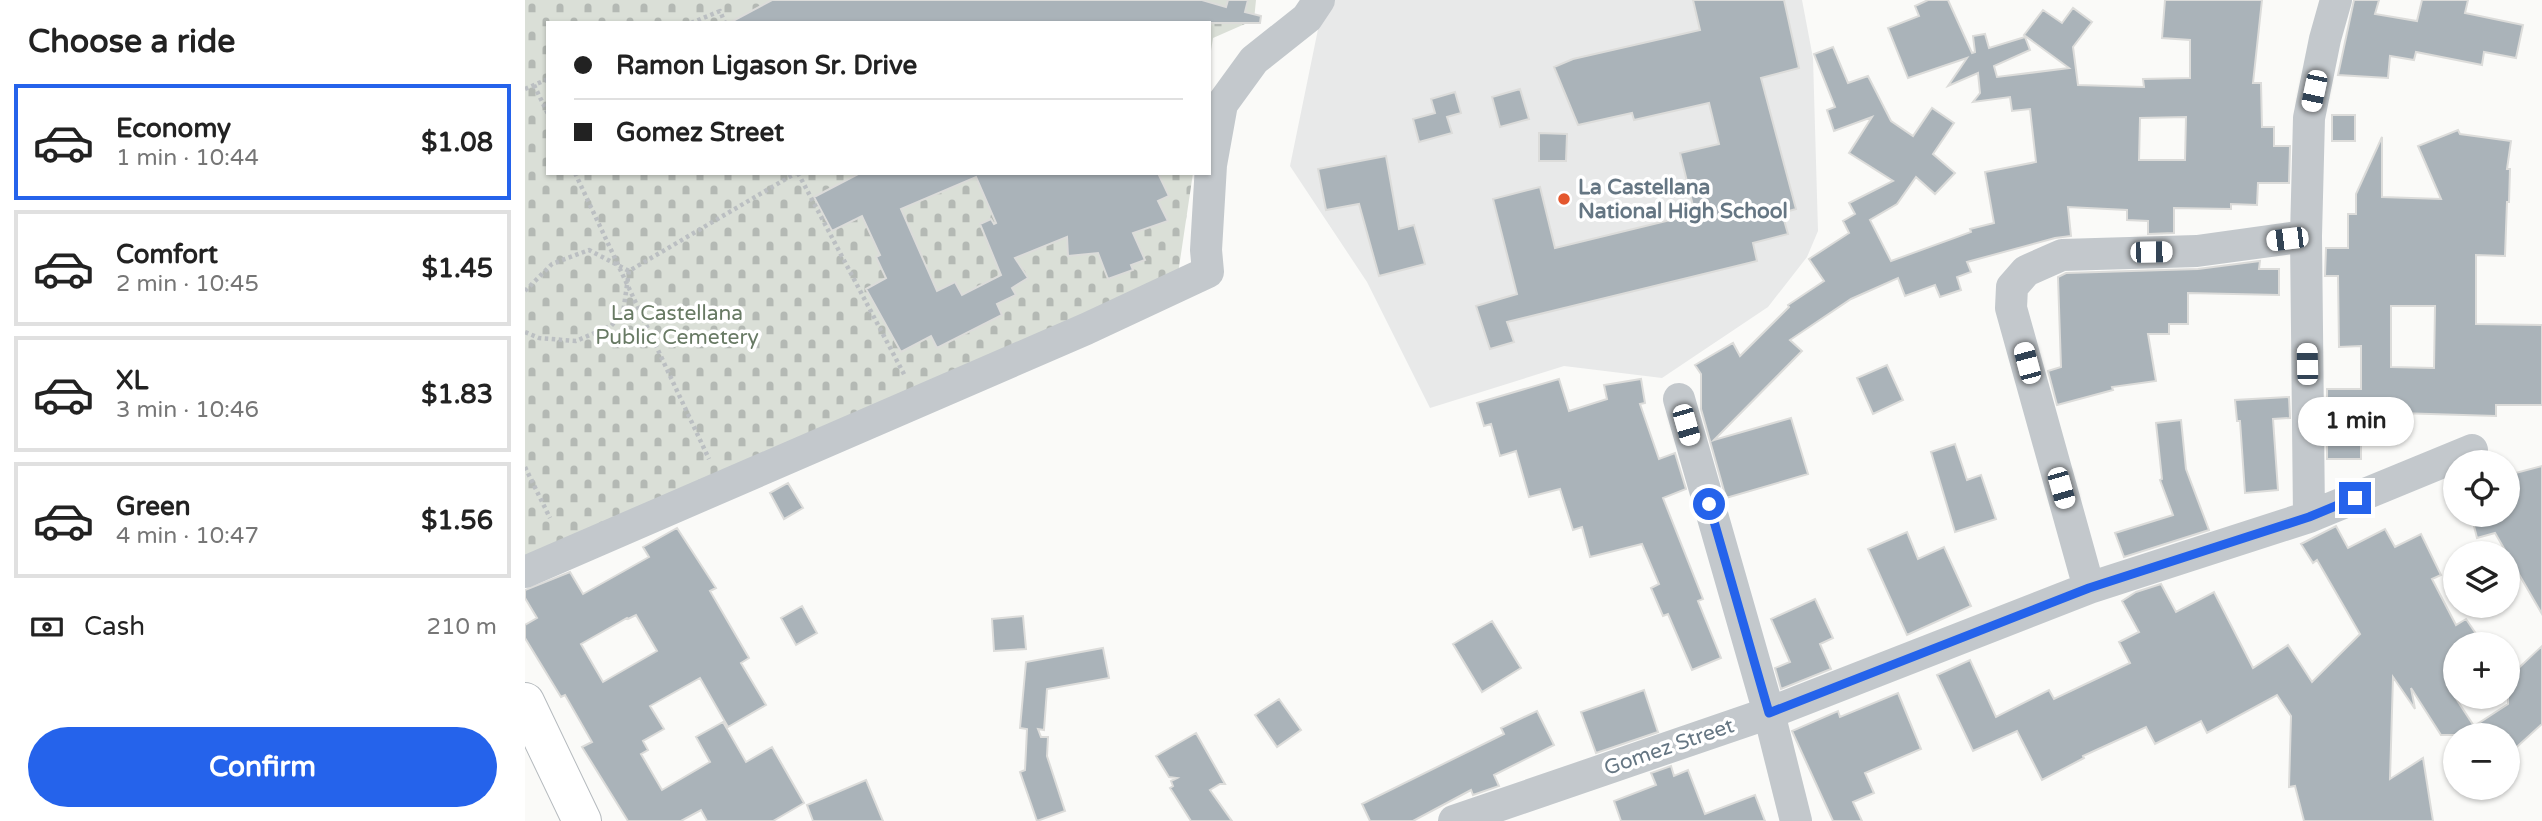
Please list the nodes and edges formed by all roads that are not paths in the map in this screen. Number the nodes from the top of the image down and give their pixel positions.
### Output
1 (1319, 0) edge
2 (2336, 0) edge
3 (1211, 165) edge
4 (1210, 175) edge
5 (2306, 236) junction
6 (1679, 399) dead end
7 (2443, 462) edge
8 (2309, 517) junction
9 (525, 572) edge
10 (2089, 588) junction
11 (525, 702) edge
12 (1769, 713) junction
13 (582, 821) edge
14 (1454, 821) edge
15 (1796, 821) edge

1 - 3 street
2 - 5 street
4 - 9 street
5 - 8 street
5 - 10 street
6 - 12 street
7 - 8 street, Gomez Street
8 - 10 street, Gomez Street
10 - 12 street, Gomez Street
11 - 13 main road
12 - 14 street, Gomez Street
12 - 15 street

